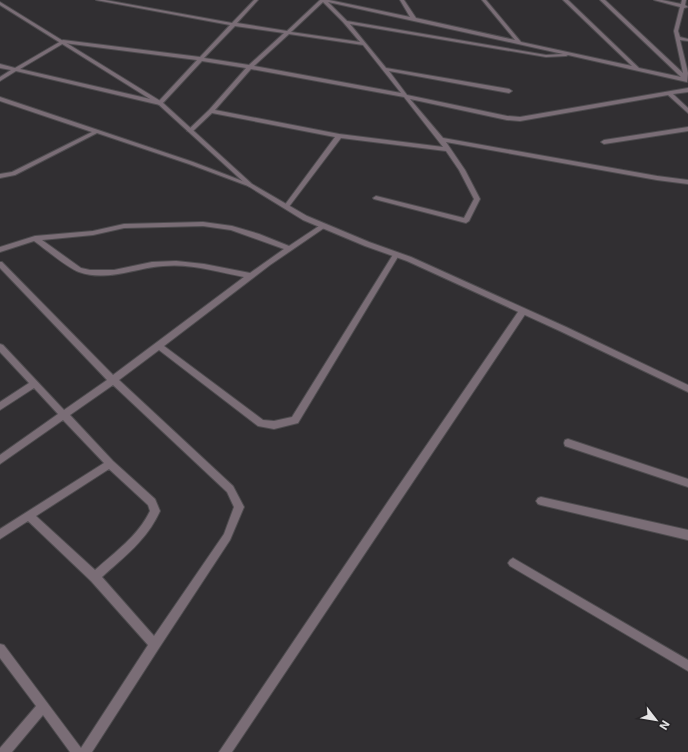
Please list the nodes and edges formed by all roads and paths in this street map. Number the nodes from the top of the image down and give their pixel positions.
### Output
1 (98, 0) edge
2 (256, 0) edge
3 (322, 0) edge
4 (402, 0) edge
5 (484, 0) edge
6 (565, 0) edge
7 (602, 0) edge
8 (656, 0) edge
9 (684, 0) edge
10 (0, 3) edge
11 (685, 6) edge
12 (414, 19) junction
13 (345, 22) junction
14 (232, 24) junction
15 (287, 31) junction
16 (678, 38) junction
17 (688, 40) edge
18 (63, 41) junction
19 (520, 42) junction
20 (365, 44) junction
21 (573, 54) junction
22 (200, 59) junction
23 (0, 66) edge
24 (250, 67) junction
25 (17, 69) junction
26 (384, 69) junction
27 (637, 69) junction
28 (0, 79) edge
29 (688, 80) edge
30 (688, 90) edge
31 (509, 91) dead end
32 (669, 93) junction
33 (406, 96) junction
34 (0, 99) edge
35 (160, 103) junction
36 (211, 111) junction
37 (688, 112) edge
38 (688, 129) edge
39 (97, 131) junction
40 (190, 132) junction
41 (339, 136) junction
42 (442, 140) junction
43 (604, 142) dead end
44 (448, 149) junction
45 (0, 176) edge
46 (688, 182) edge
47 (250, 185) junction
48 (376, 198) dead end
49 (286, 207) junction
50 (324, 226) junction
51 (35, 238) junction
52 (290, 249) junction
53 (0, 250) edge
54 (396, 255) junction
55 (0, 264) edge
56 (252, 276) junction
57 (523, 311) junction
58 (0, 346) edge
59 (159, 346) junction
60 (113, 380) junction
61 (35, 383) junction
62 (688, 389) edge
63 (0, 406) edge
64 (65, 414) junction
65 (568, 443) dead end
66 (0, 460) edge
67 (110, 464) junction
68 (688, 483) edge
69 (541, 501) dead end
70 (28, 516) junction
71 (0, 534) edge
72 (688, 535) edge
73 (513, 564) dead end
74 (95, 577) junction
75 (155, 644) junction
76 (0, 649) edge
77 (688, 666) edge
78 (43, 706) junction
79 (4, 752) edge
80 (77, 752) edge
81 (85, 752) edge
82 (225, 752) edge

1 - 14 street
2 - 14 street
3 - 12 street
3 - 13 street
3 - 15 street
4 - 12 street
5 - 19 street
6 - 27 street
7 - 29 street
8 - 11 street
9 - 11 street
10 - 18 street
11 - 16 street
12 - 19 street
13 - 20 street
13 - 21 street
14 - 15 street
14 - 22 street
15 - 20 street
15 - 24 street
16 - 17 street
16 - 29 street
18 - 22 street
18 - 25 street
18 - 35 street
19 - 21 street
20 - 26 street
21 - 27 street
22 - 24 street
22 - 35 street
23 - 25 street
24 - 33 street
24 - 36 street
25 - 28 street
25 - 35 street
26 - 31 street
26 - 33 street
27 - 29 street
30 - 32 street
32 - 33 street
32 - 37 street
33 - 42 street
34 - 39 street
35 - 40 street
36 - 40 street
36 - 41 street
38 - 43 street
39 - 45 street
39 - 47 street
40 - 47 street
41 - 44 street
41 - 49 street
42 - 44 street
42 - 46 street
44 - 48 street
47 - 49 street
49 - 50 street
50 - 52 street
50 - 54 street
51 - 52 street
51 - 53 street
51 - 56 street
52 - 56 street
54 - 57 street
54 - 59 street
55 - 60 street
56 - 59 street
57 - 62 street
57 - 82 street
58 - 61 street
59 - 60 street
60 - 64 street
60 - 75 street
61 - 63 street
61 - 64 street
64 - 66 street
64 - 67 street
65 - 68 street
67 - 70 street
67 - 74 street
69 - 72 street
70 - 71 street
70 - 74 street
73 - 77 street
74 - 75 street
75 - 81 street
76 - 78 street
78 - 79 street
78 - 80 street

